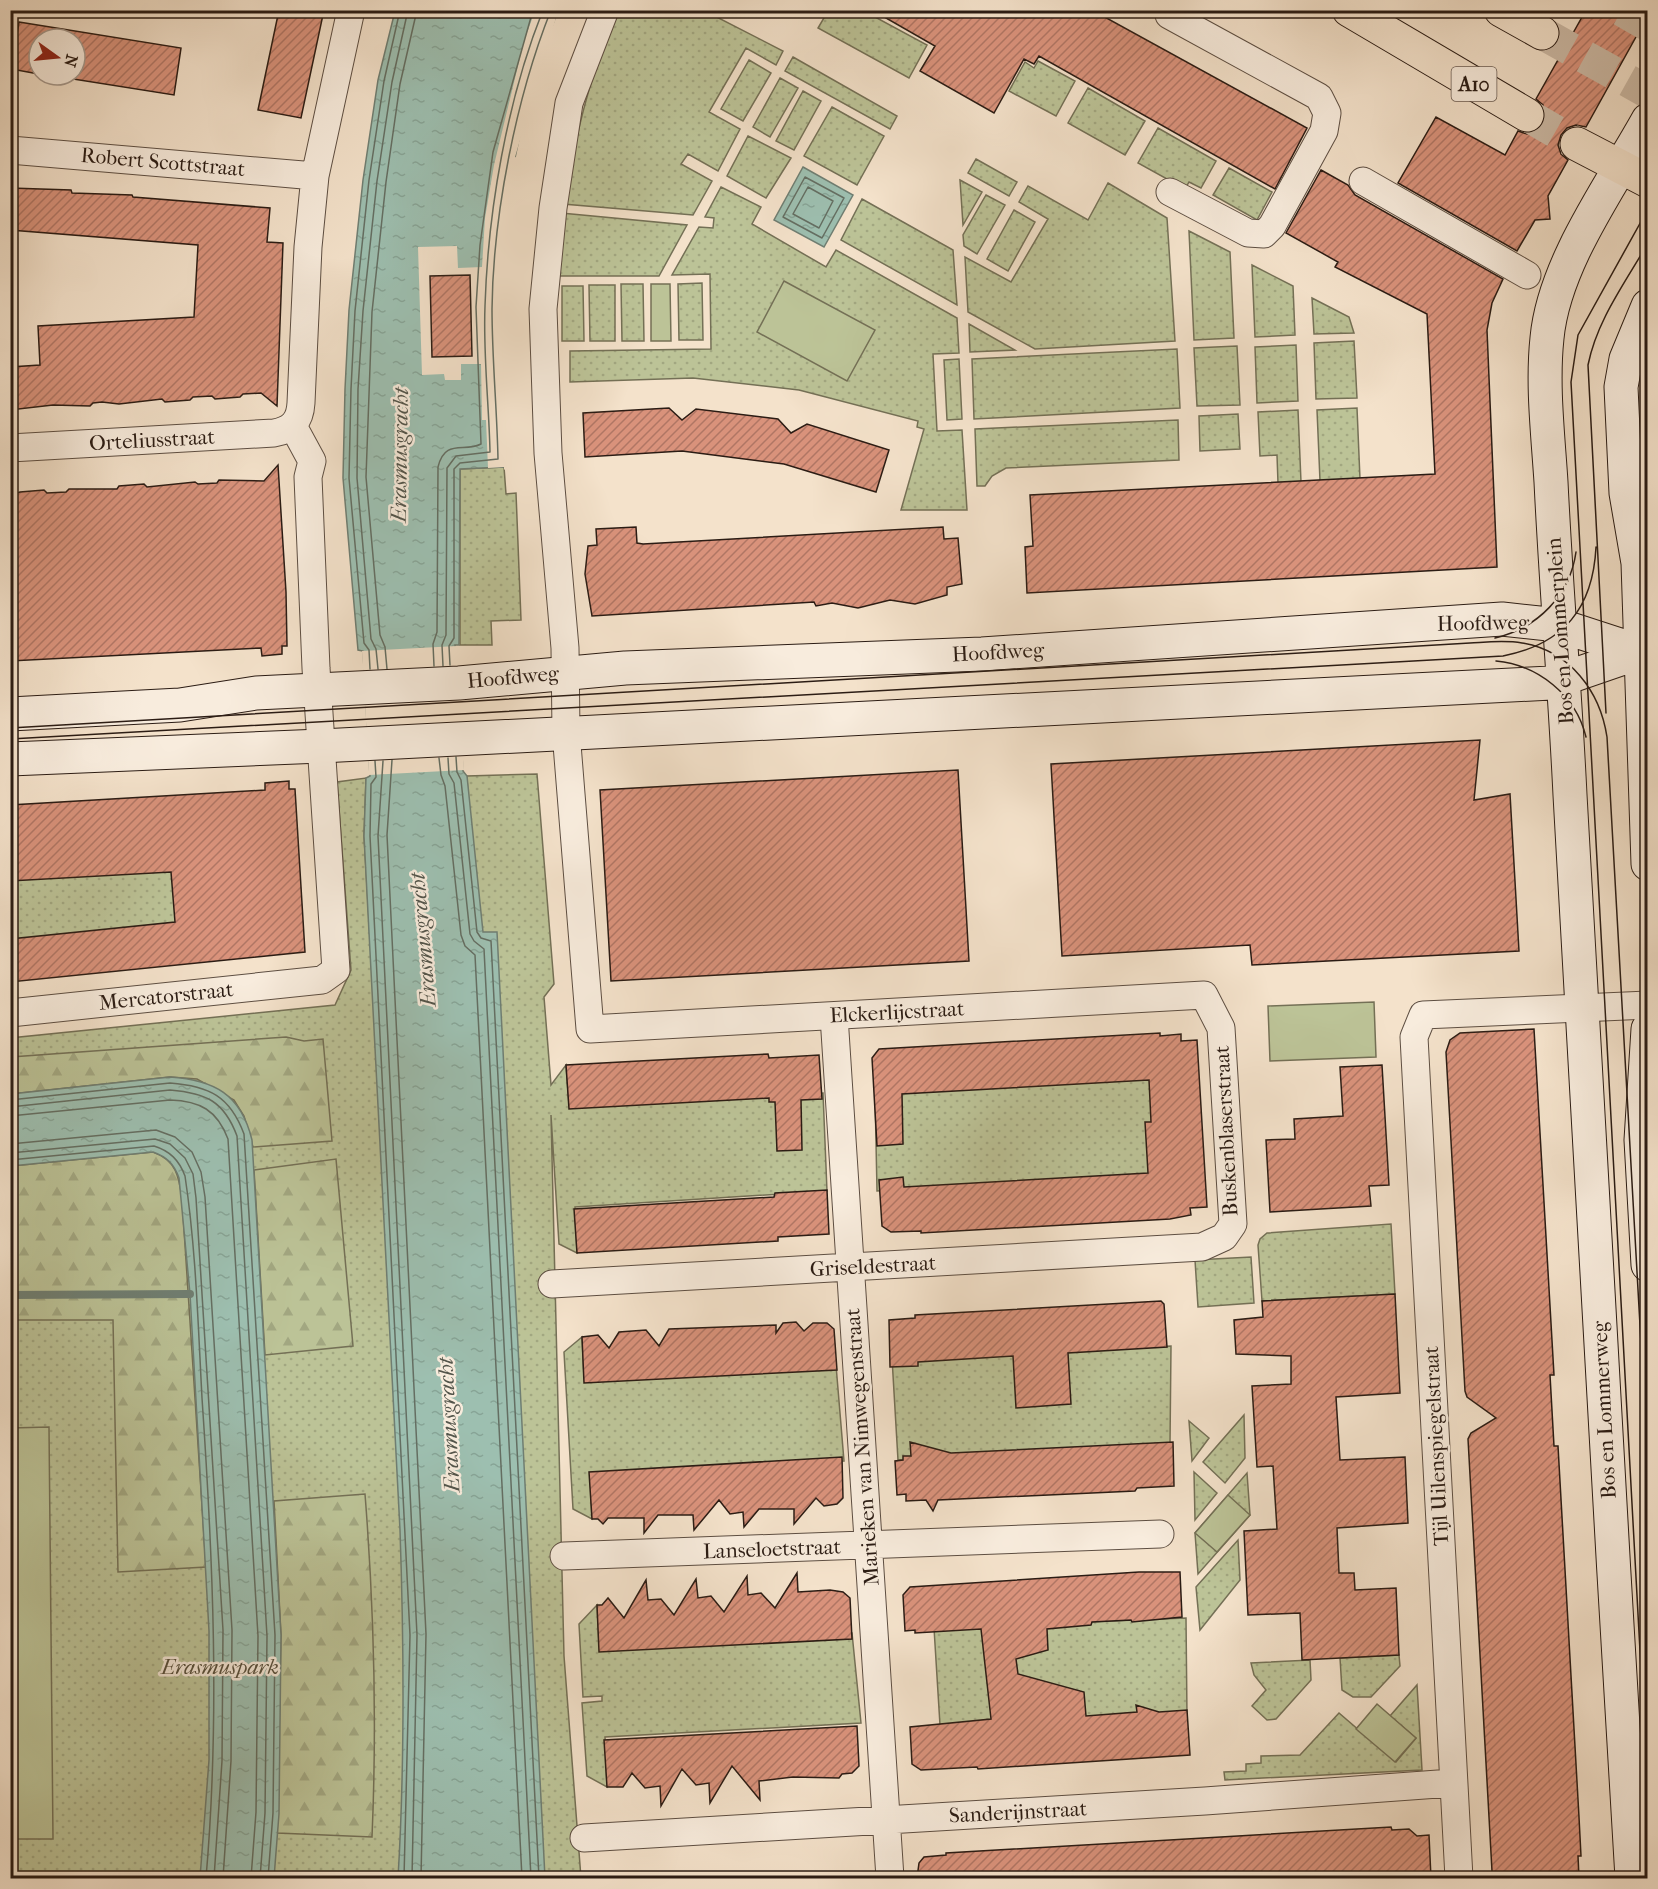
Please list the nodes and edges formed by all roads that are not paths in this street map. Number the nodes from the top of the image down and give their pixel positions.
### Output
1 (351, 10) edge
2 (604, 10) edge
3 (1349, 10) edge
4 (1501, 10) edge
5 (1169, 15) dead end
6 (1542, 33) tunnel mouth
7 (1527, 115) tunnel mouth
8 (1647, 120) edge
9 (1577, 144) tunnel mouth
10 (10, 150) edge
11 (1634, 174) edge
12 (315, 176) junction
13 (1364, 181) dead end
14 (1170, 192) dead end
15 (1527, 275) dead end
16 (1647, 306) edge
17 (293, 426) junction
18 (10, 448) edge
19 (1558, 625) junction
20 (1641, 652) junction
21 (565, 672) junction
22 (1562, 682) junction
23 (332, 688) junction
24 (10, 714) edge
25 (568, 742) junction
26 (321, 746) junction
27 (10, 759) edge
28 (1647, 864) edge
29 (1204, 994) joint
30 (1647, 1005) edge
31 (1581, 1008) junction
32 (10, 1013) edge
33 (834, 1016) junction
34 (1647, 1029) edge
35 (1193, 1248) joint
36 (1647, 1265) edge
37 (851, 1267) junction
38 (552, 1284) dead end
39 (1160, 1534) dead end
40 (869, 1546) junction
41 (564, 1556) dead end
42 (1452, 1783) junction
43 (886, 1820) junction
44 (584, 1838) dead end
45 (890, 1878) edge
46 (1459, 1878) edge
47 (1632, 1878) edge

1 - 12 street
2 - 21 street
3 - 7 highway, A10
4 - 6 highway
5 - 14 street
8 - 11 street, Bos en Lommerplein
9 - 11 highway
10 - 12 street, Robert Scottstraat
11 - 19 street, Bos en Lommerplein
12 - 17 street
13 - 15 street
16 - 20 street
17 - 18 street, Orteliusstraat
17 - 23 street
19 - 20 street, Hoofdweg
19 - 21 street, Hoofdweg
19 - 22 street, Bos en Lommerplein
20 - 22 street
20 - 28 street
21 - 23 street, Hoofdweg
21 - 25 street
22 - 25 street
22 - 31 street, Bos en Lommerplein
23 - 24 street, Hoofdweg
23 - 26 street
25 - 26 street
25 - 33 street, Elckerlijcstraat
26 - 27 street
26 - 32 street, Mercatorstraat
29 - 33 street, Elckerlijcstraat
29 - 35 street, Buskenblaserstraat
30 - 31 street
31 - 42 street, Tijl Uilenspiegelstraat
31 - 47 street, Bos en Lommerweg
33 - 37 street, Marieken van Nimwegenstraat
34 - 36 street
35 - 37 street, Griseldestraat
37 - 38 street, Griseldestraat
37 - 40 street, Marieken van Nimwegenstraat
39 - 40 street, Lanseloetstraat
40 - 41 street, Lanseloetstraat
40 - 43 street, Marieken van Nimwegenstraat
42 - 43 street, Sanderijnstraat
42 - 46 street, Tijl Uilenspiegelstraat
43 - 44 street, Sanderijnstraat
43 - 45 street, Marieken van Nimwegenstraat

